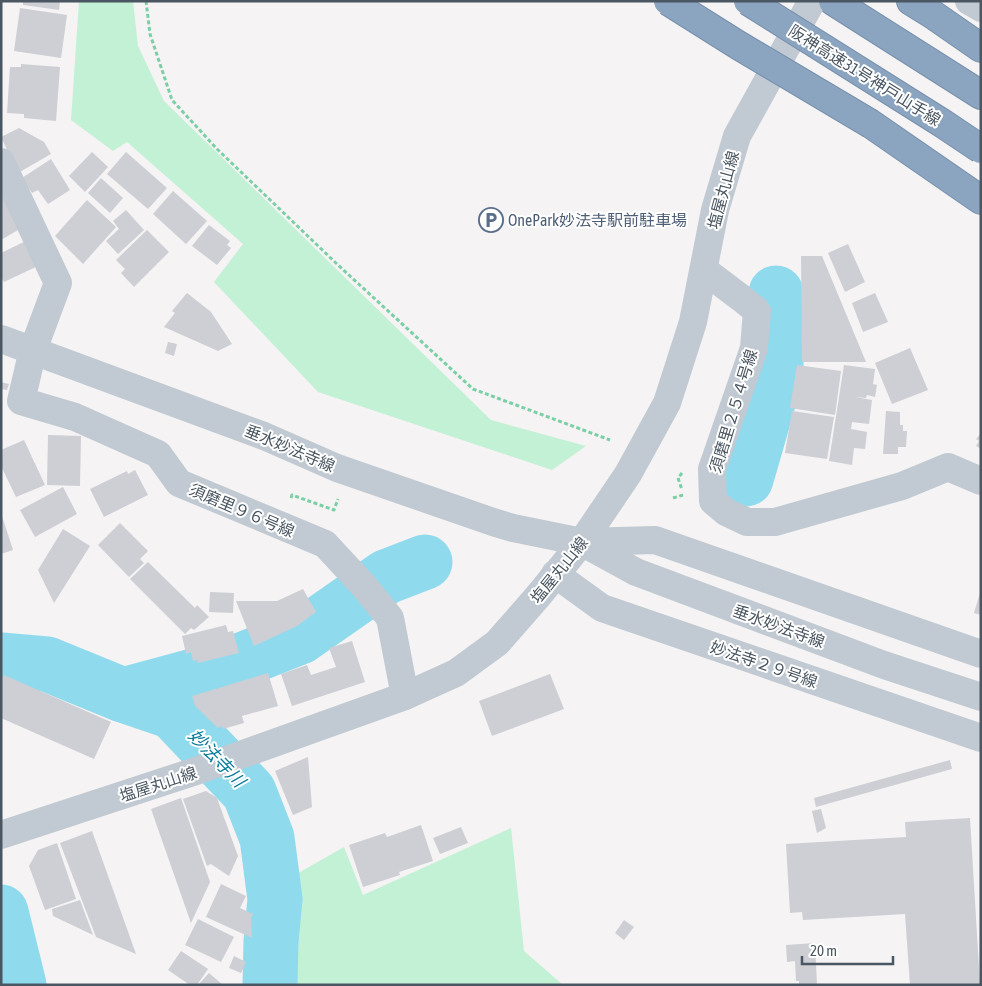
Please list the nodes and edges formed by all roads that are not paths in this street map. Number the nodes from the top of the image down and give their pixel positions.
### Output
1 (668, 1) edge
2 (748, 1) edge
3 (812, 1) edge
4 (833, 1) edge
5 (969, 1) edge
6 (922, 7) edge
7 (981, 8) edge
8 (981, 48) edge
9 (981, 95) edge
10 (981, 149) edge
11 (1, 162) edge
12 (981, 200) edge
13 (704, 270) junction
14 (1, 340) edge
15 (34, 350) junction
16 (981, 481) edge
17 (582, 542) junction
18 (721, 564) junction
19 (555, 574) junction
20 (787, 629) junction
21 (981, 654) edge
22 (776, 668) junction
23 (405, 696) junction
24 (981, 697) edge
25 (981, 738) edge
26 (1, 835) edge

1 - 12 highway, bridge
2 - 10 highway, 阪神高速31号神戸山手線, bridge
3 - 13 street, 塩屋丸山線
4 - 9 highway
5 - 7 street
6 - 8 highway
11 - 15 street, 須磨里９６号線
13 - 16 street, 須磨里２５４号線
13 - 17 street, 塩屋丸山線
14 - 15 street, 垂水妙法寺線
15 - 17 street, 垂水妙法寺線
15 - 23 street, 須磨里９６号線
17 - 18 street, 垂水妙法寺線
17 - 19 street, 塩屋丸山線
17 - 20 street, 垂水妙法寺線
18 - 20 street
18 - 21 street, 垂水妙法寺線
19 - 22 street, 妙法寺２９号線
19 - 23 street, 塩屋丸山線
20 - 22 street
20 - 24 street, 垂水妙法寺線
22 - 25 street, 妙法寺２９号線
23 - 26 street, 塩屋丸山線

